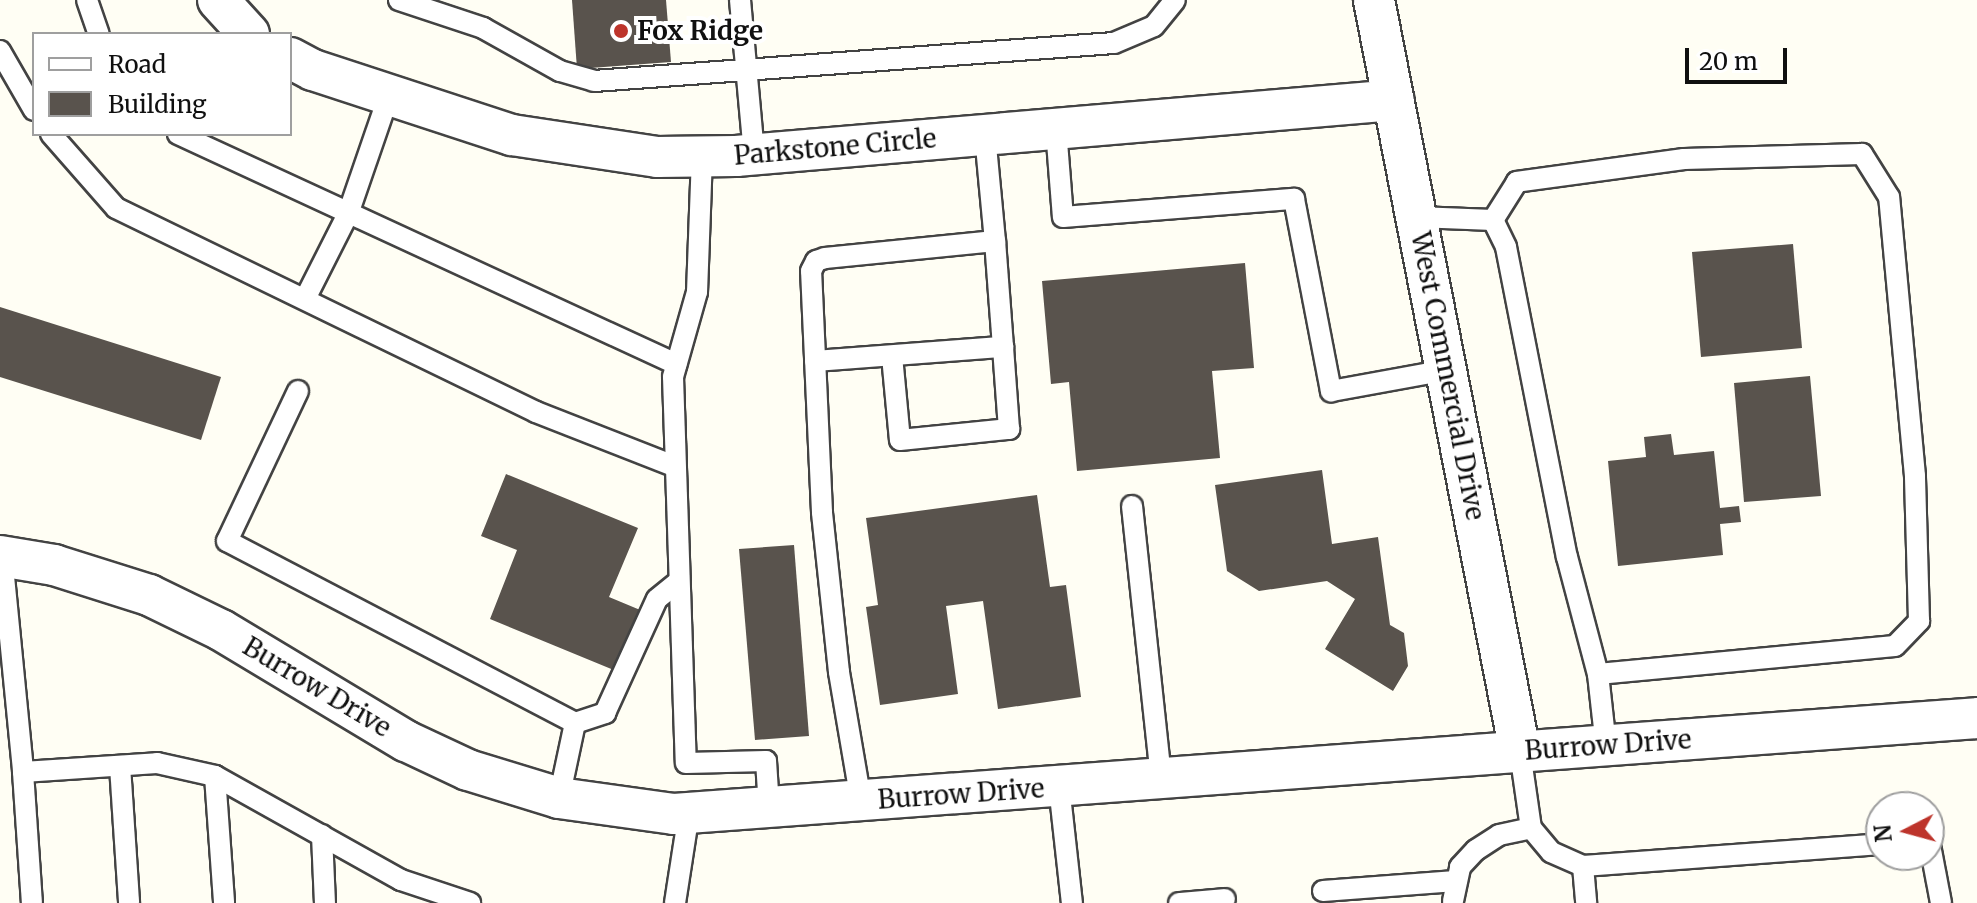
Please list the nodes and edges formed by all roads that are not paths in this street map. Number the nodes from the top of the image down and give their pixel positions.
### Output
1 (87, 0) edge
2 (218, 0) edge
3 (399, 0) edge
4 (740, 0) edge
5 (1175, 0) edge
6 (1374, 0) edge
7 (98, 32) edge
8 (247, 32) edge
9 (0, 51) edge
10 (292, 59) edge
11 (745, 68) junction
12 (389, 95) junction
13 (1394, 100) junction
14 (32, 107) edge
15 (1056, 129) junction
16 (985, 135) junction
17 (53, 136) edge
18 (182, 136) edge
19 (754, 155) junction
20 (702, 156) junction
21 (348, 214) junction
22 (1417, 217) junction
23 (1493, 220) junction
24 (995, 241) junction
25 (305, 299) junction
26 (1003, 347) junction
27 (892, 356) junction
28 (815, 361) junction
29 (676, 364) junction
30 (1447, 370) junction
31 (298, 391) dead end
32 (674, 466) junction
33 (1132, 506) dead end
34 (1, 556) edge
35 (678, 582) junction
36 (1598, 674) junction
37 (1977, 718) edge
38 (575, 723) junction
39 (1606, 746) junction
40 (1520, 752) junction
41 (120, 766) junction
42 (23, 772) junction
43 (215, 776) junction
44 (1161, 779) junction
45 (1059, 786) junction
46 (559, 798) junction
47 (861, 801) junction
48 (769, 808) junction
49 (689, 813) junction
50 (1531, 828) junction
51 (322, 835) junction
52 (1865, 845) edge
53 (1583, 866) junction
54 (1935, 871) edge
55 (1323, 891) dead end
56 (1225, 899) dead end
57 (32, 903) edge
58 (129, 903) edge
59 (224, 903) edge
60 (325, 903) edge
61 (470, 903) edge
62 (675, 903) edge
63 (1072, 903) edge
64 (1179, 903) edge
65 (1586, 903) edge
66 (1941, 903) edge

1 - 7 lane
2 - 8 street
3 - 11 lane
4 - 11 lane
5 - 11 lane
6 - 13 street, West Commercial Drive
9 - 14 lane
10 - 12 street, Parkstone Circle
11 - 19 lane
12 - 20 street, Parkstone Circle
12 - 21 lane
13 - 15 street, Parkstone Circle
13 - 22 street, West Commercial Drive
15 - 16 street, Parkstone Circle
15 - 30 lane
16 - 19 street, Parkstone Circle
16 - 24 lane
17 - 25 lane
18 - 21 lane
19 - 20 street, Parkstone Circle
20 - 29 lane
21 - 25 lane
21 - 29 lane
22 - 23 lane
22 - 30 street, West Commercial Drive
23 - 36 lane
23 - 36 lane
24 - 26 lane
24 - 28 lane
25 - 32 lane
26 - 27 lane
26 - 27 lane
27 - 28 lane
28 - 47 lane
29 - 32 lane
30 - 40 street, West Commercial Drive
31 - 38 lane
32 - 35 lane
33 - 44 lane
34 - 42 lane
34 - 46 street, Burrow Drive
35 - 38 lane
35 - 48 lane
36 - 39 lane
37 - 39 street, Burrow Drive
38 - 46 lane
39 - 40 street, Burrow Drive
40 - 44 street, Burrow Drive
40 - 50 lane
41 - 42 lane
41 - 43 lane
41 - 58 lane
42 - 57 lane
43 - 51 lane
43 - 59 lane
44 - 45 street, Burrow Drive
45 - 47 street, Burrow Drive
45 - 63 lane
46 - 49 street, Burrow Drive
47 - 48 street, Burrow Drive
48 - 49 street, Burrow Drive
49 - 62 lane
50 - 53 lane
50 - 55 lane
51 - 60 lane
51 - 61 lane
52 - 53 lane
53 - 65 lane
54 - 66 lane
56 - 64 lane

